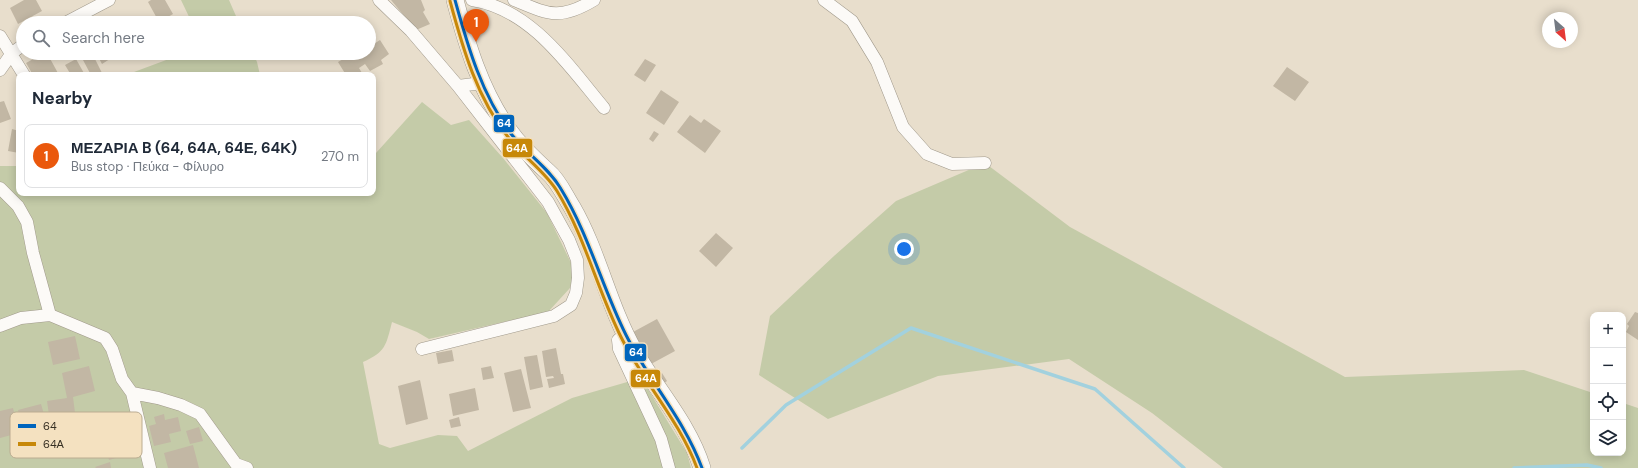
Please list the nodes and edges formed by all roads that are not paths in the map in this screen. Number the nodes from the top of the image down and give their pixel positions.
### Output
1 (109, 0) edge
2 (378, 0) edge
3 (455, 0) edge
4 (472, 0) edge
5 (514, 0) edge
6 (594, 0) edge
7 (824, 0) edge
8 (78, 16) edge
9 (0, 36) edge
10 (16, 50) edge
11 (12, 53) junction
12 (0, 70) edge
13 (22, 72) edge
14 (482, 83) junction
15 (458, 86) junction
16 (604, 108) dead end
17 (985, 163) dead end
18 (0, 188) edge
19 (50, 315) junction
20 (0, 326) edge
21 (625, 334) junction
22 (422, 350) dead end
23 (132, 393) junction
24 (137, 412) edge
25 (142, 435) edge
26 (240, 467) edge
27 (150, 468) edge
28 (668, 468) edge
29 (702, 468) edge

1 - 8 street
2 - 15 street
3 - 14 main road
4 - 16 street
5 - 6 street
7 - 17 street
9 - 11 street
10 - 11 street
11 - 12 street
11 - 13 street
14 - 15 street
14 - 21 main road
15 - 22 street
18 - 19 street
19 - 20 street
19 - 23 street
21 - 28 street
21 - 29 main road
23 - 24 street
23 - 26 street
25 - 27 street

